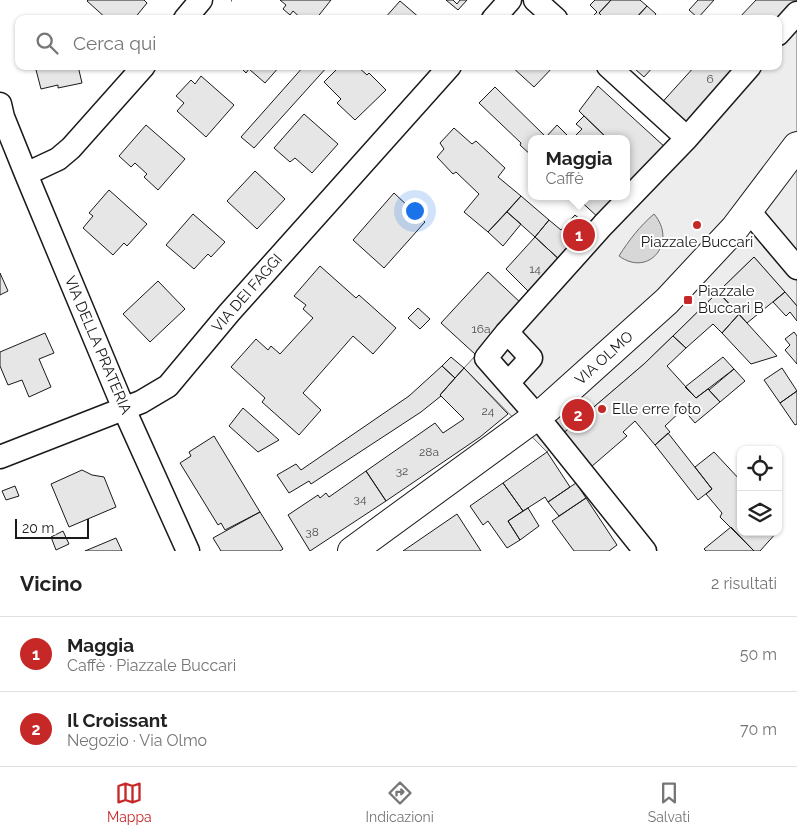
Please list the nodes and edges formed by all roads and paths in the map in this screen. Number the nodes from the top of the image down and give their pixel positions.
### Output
1 (201, 0) edge
2 (510, 0) edge
3 (535, 0) edge
4 (797, 13) edge
5 (188, 15) edge
6 (497, 15) edge
7 (552, 15) edge
8 (782, 30) edge
9 (140, 70) edge
10 (446, 70) edge
11 (612, 70) edge
12 (746, 70) edge
13 (0, 104) edge
14 (687, 138) junction
15 (6, 140) edge
16 (797, 146) edge
17 (26, 174) junction
18 (630, 197) edge
19 (627, 200) edge
20 (748, 210) junction
21 (797, 268) edge
22 (507, 332) junction
23 (508, 383) junction
24 (124, 409) junction
25 (537, 416) junction
26 (0, 457) edge
27 (188, 551) edge
28 (352, 551) edge
29 (645, 551) edge

1 - 5 street
2 - 6 street
3 - 7 street
4 - 8 street
9 - 17 street
10 - 24 street, VIA DEI FAGGI
11 - 14 street
12 - 14 street
13 - 15 street, VIA DELLA PRATERIA
14 - 18 street
15 - 17 street, VIA DELLA PRATERIA
16 - 20 street, VIA OLMO
17 - 24 street, VIA DELLA PRATERIA
19 - 22 street
20 - 21 street
20 - 25 street, VIA OLMO
22 - 23 street
22 - 23 street
23 - 25 street
24 - 26 street, VIA DEI FAGGI
24 - 27 street, VIA DELLA PRATERIA
25 - 28 street, VIA OLMO
25 - 29 street

